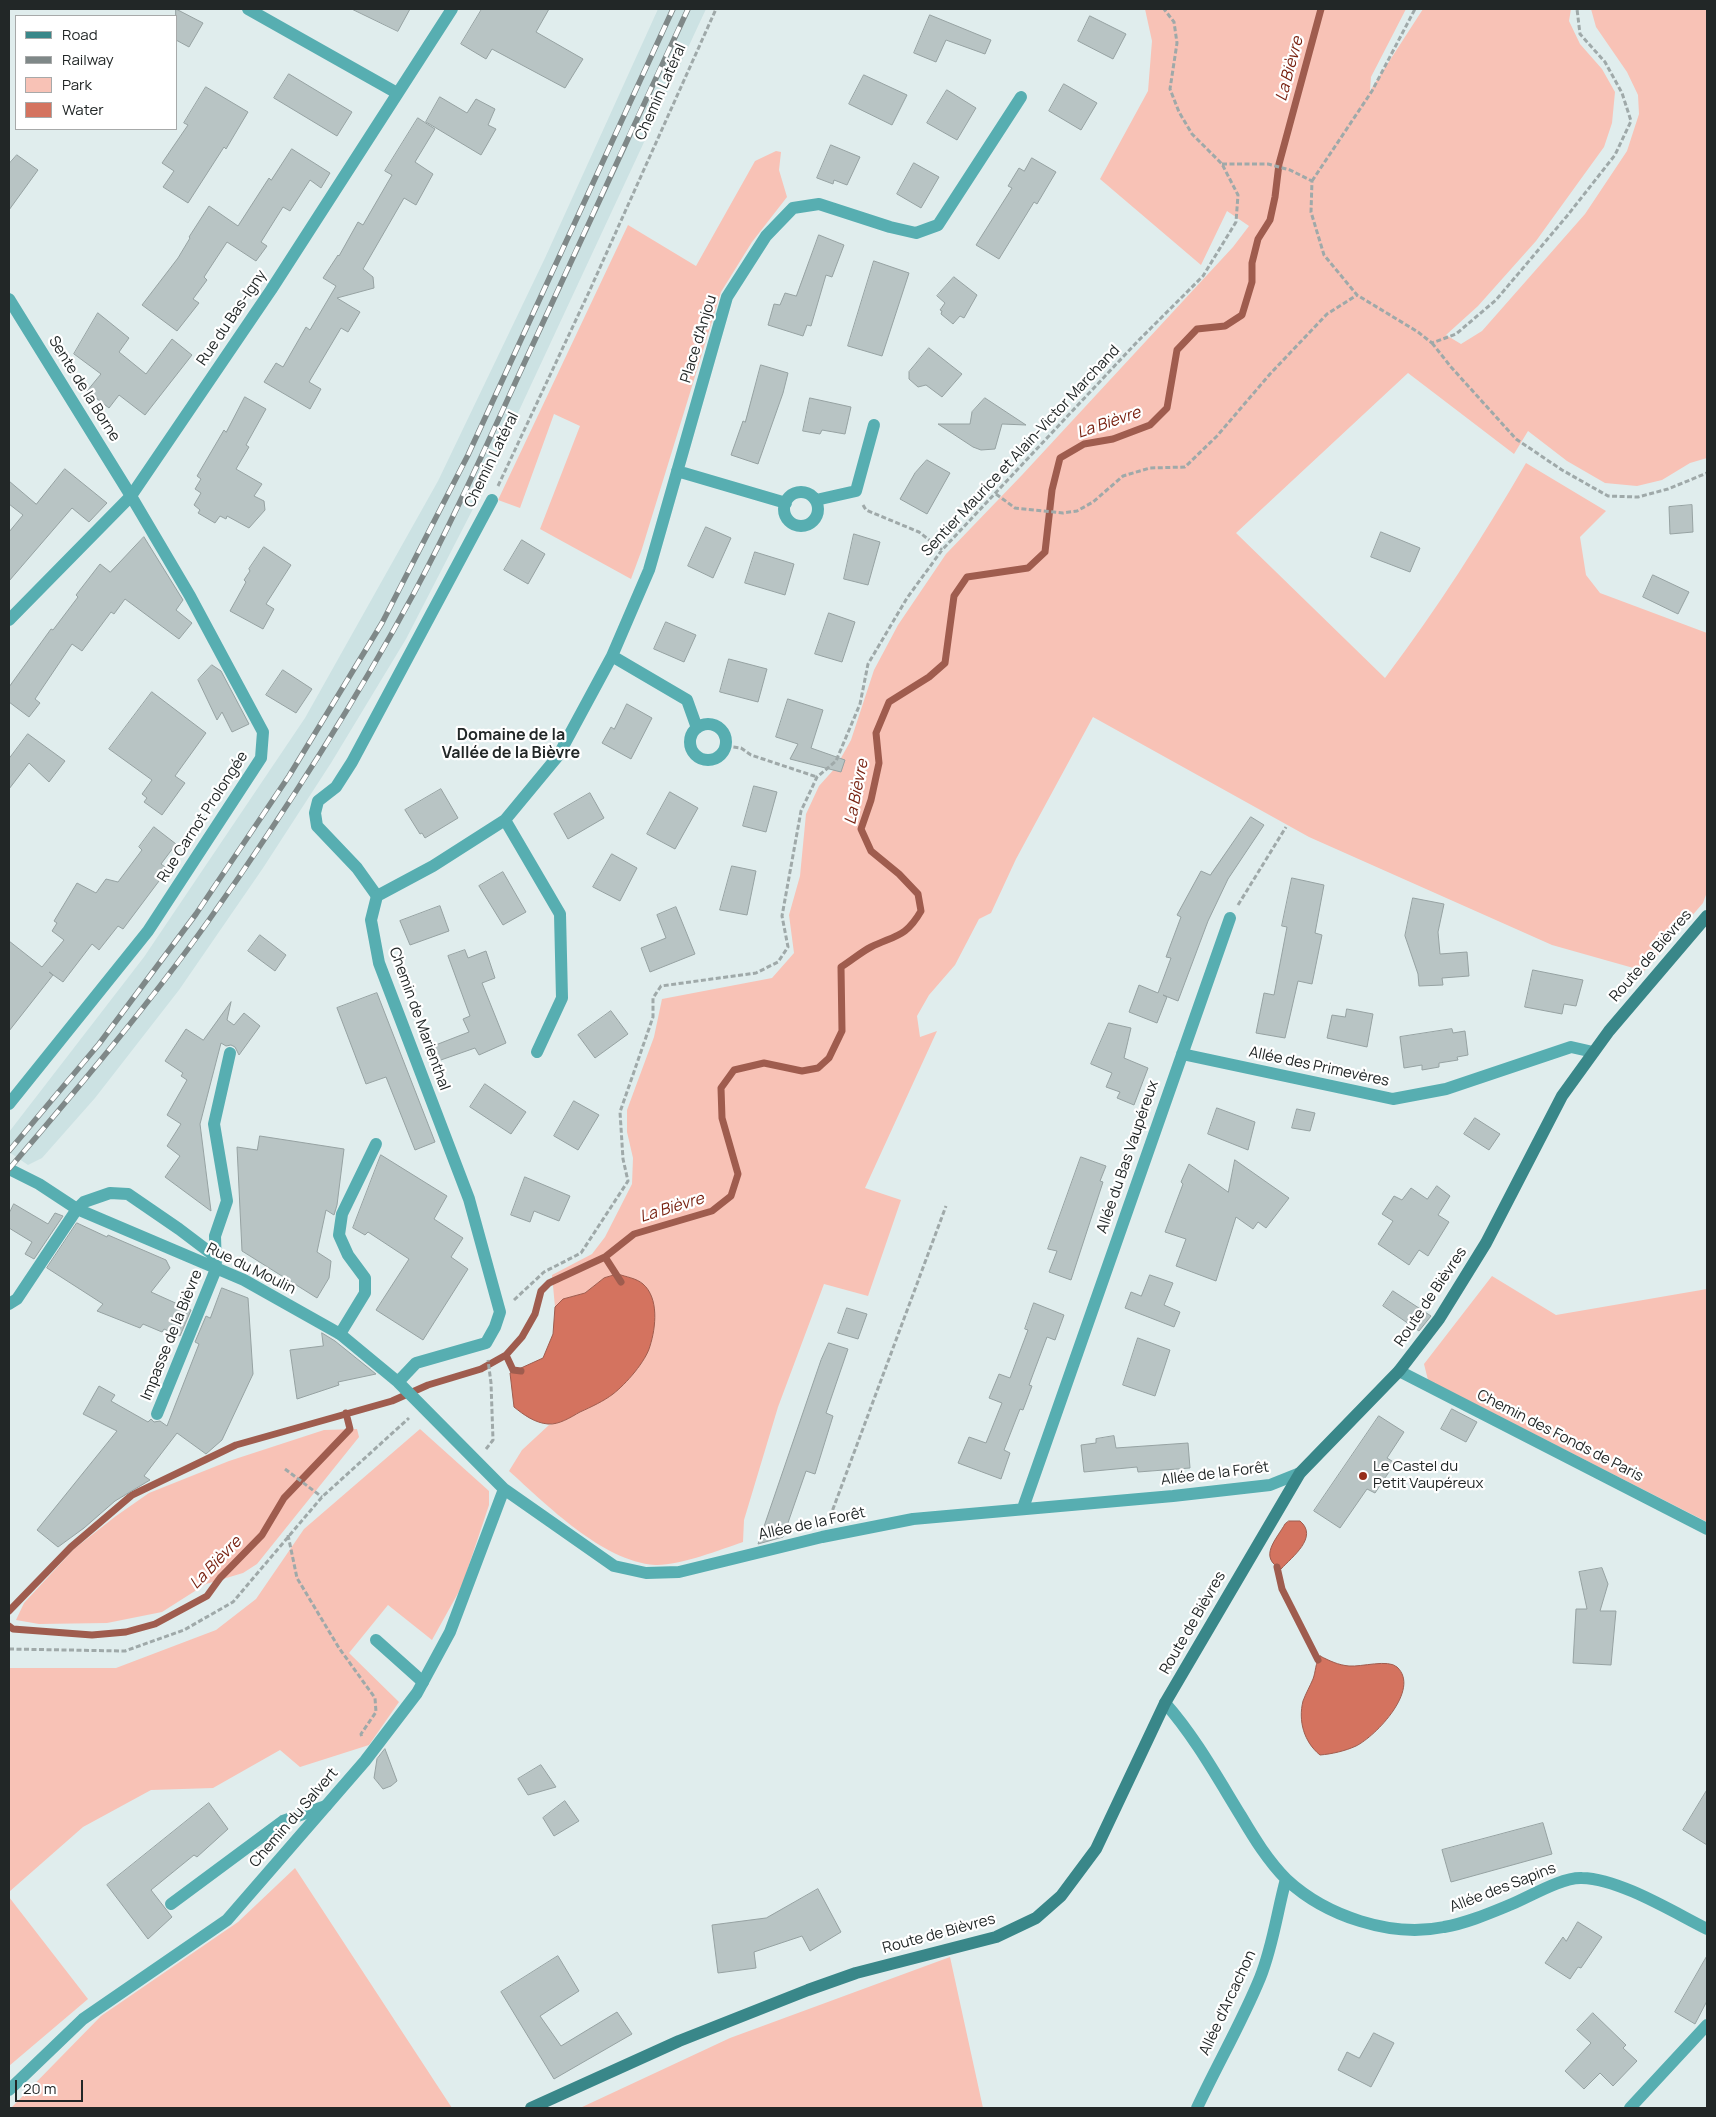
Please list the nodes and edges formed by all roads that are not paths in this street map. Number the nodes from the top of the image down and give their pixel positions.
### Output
1 (248, 9) edge
2 (452, 9) edge
3 (397, 93) junction
4 (1021, 97) dead end
5 (9, 299) edge
6 (874, 425) dead end
7 (677, 472) junction
8 (131, 496) junction
9 (492, 500) road end
10 (816, 500) junction
11 (786, 503) junction
12 (9, 620) edge
13 (612, 656) junction
14 (697, 728) junction
15 (505, 820) junction
16 (377, 896) junction
17 (1707, 916) edge
18 (1230, 918) road end
19 (537, 1052) dead end
20 (1592, 1052) junction
21 (230, 1053) dead end
22 (1182, 1054) junction
23 (9, 1104) edge
24 (376, 1144) dead end
25 (9, 1169) edge
26 (76, 1209) junction
27 (216, 1263) junction
28 (9, 1304) edge
29 (340, 1334) junction
30 (1399, 1371) junction
31 (398, 1382) junction
32 (157, 1414) dead end
33 (1300, 1473) junction
34 (504, 1489) junction
35 (1023, 1508) junction
36 (1707, 1529) edge
37 (376, 1640) dead end
38 (423, 1682) junction
39 (1165, 1703) junction
40 (326, 1806) junction
41 (1286, 1879) junction
42 (172, 1904) dead end
43 (1707, 1929) edge
44 (1707, 2025) edge
45 (9, 2090) edge
46 (531, 2108) edge
47 (1197, 2108) edge
48 (1630, 2108) edge

1 - 3 street
2 - 3 street, Rue du Bas-Igny
3 - 8 street, Rue du Bas-Igny
4 - 7 street, Place d'Anjou
5 - 8 street, Sente de la Borne
6 - 10 street
7 - 11 street
7 - 13 street
8 - 12 street, Rue du Bas-Igny
8 - 23 street, Rue Carnot Prolongée
9 - 16 street, Chemin Latéral
10 - 11 street
10 - 11 street
13 - 14 street
13 - 15 street
14 - 14 street
15 - 16 street
15 - 19 street
16 - 31 street, Chemin de Marienthal
17 - 20 street, Route de Bièvres
18 - 22 street, Allée du Bas Vaupéreux
20 - 22 street, Allée des Primevères
20 - 30 street, Route de Bièvres
21 - 27 street, Impasse de la Bièvre
22 - 35 street, Allée du Bas Vaupéreux
24 - 29 street
25 - 26 street, Rue du Moulin
26 - 27 street, Rue du Moulin
26 - 27 street, Rue du Moulin
26 - 28 street
27 - 29 street, Rue du Moulin
27 - 32 street, Impasse de la Bièvre
29 - 31 street, Rue du Moulin
30 - 33 street, Route de Bièvres
30 - 36 street, Chemin des Fonds de Paris
31 - 34 street, Allée de la Forêt
33 - 35 street, Allée de la Forêt
33 - 39 street, Route de Bièvres
34 - 35 street, Allée de la Forêt
34 - 38 street, Chemin du Salvert
37 - 38 street
38 - 40 street, Chemin du Salvert
39 - 41 street, Allée des Sapins
39 - 46 street, Route de Bièvres
40 - 42 street
40 - 45 street, Chemin du Salvert
41 - 43 street, Allée des Sapins
41 - 47 street, Allée d'Arcachon
44 - 48 street

